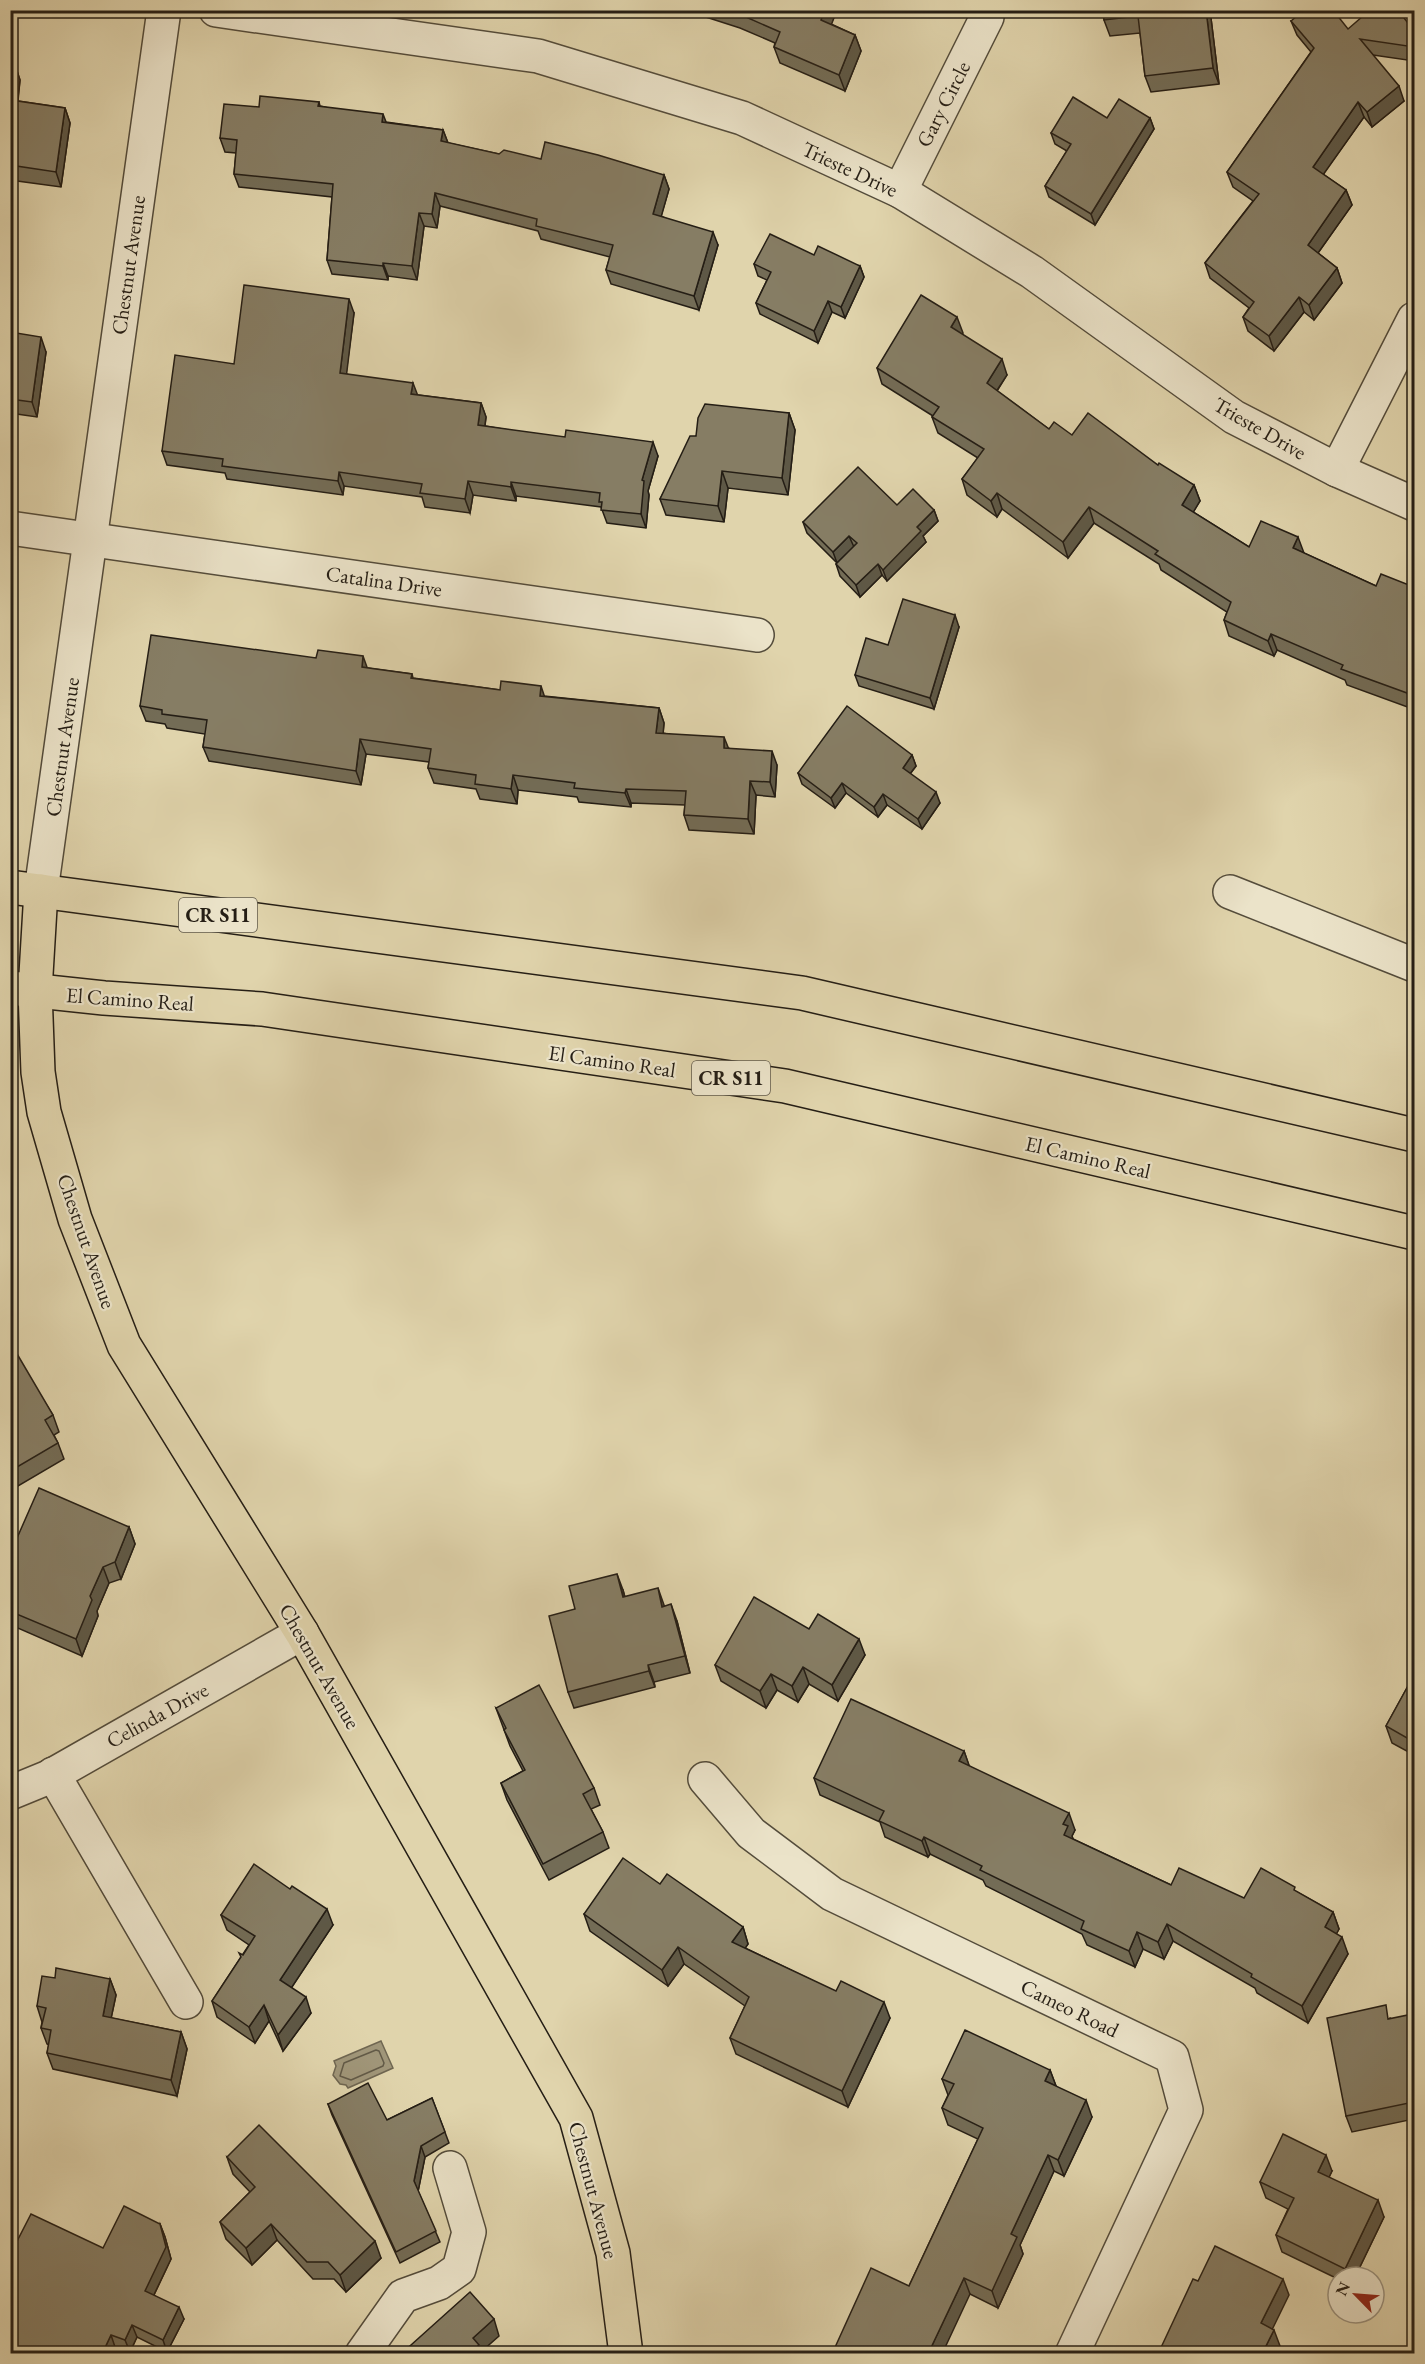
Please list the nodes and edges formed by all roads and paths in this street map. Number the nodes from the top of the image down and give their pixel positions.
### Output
1 (164, 10) edge
2 (216, 10) edge
3 (987, 17) dead end
4 (900, 192) junction
5 (1414, 319) edge
6 (1337, 470) junction
7 (1414, 504) edge
8 (10, 528) edge
9 (90, 538) junction
10 (757, 635) dead end
11 (26, 889) edge
12 (1230, 892) dead end
13 (1414, 965) edge
14 (23, 990) edge
15 (1414, 1135) edge
16 (1414, 1233) edge
17 (302, 1633) junction
18 (53, 1774) junction
19 (705, 1779) dead end
20 (10, 1793) edge
21 (186, 2002) dead end
22 (450, 2168) dead end
23 (362, 2354) edge
24 (626, 2354) edge
25 (1072, 2354) edge

1 - 9 street, Chestnut Avenue
2 - 4 street, Trieste Drive
3 - 4 street, Gary Circle
4 - 6 street, Trieste Drive
5 - 6 street
6 - 7 street, Trieste Drive
8 - 9 street, Catalina Drive
9 - 10 street, Catalina Drive
9 - 11 street, Chestnut Avenue
11 - 14 main road, Chestnut Avenue
11 - 15 main road, CR S11
12 - 13 street
14 - 16 main road, El Camino Real / CR S11
14 - 17 main road, Chestnut Avenue
17 - 18 street, Celinda Drive
17 - 24 main road, Chestnut Avenue
18 - 20 street, Celinda Drive
18 - 21 street
19 - 25 street, Cameo Road
22 - 23 street

